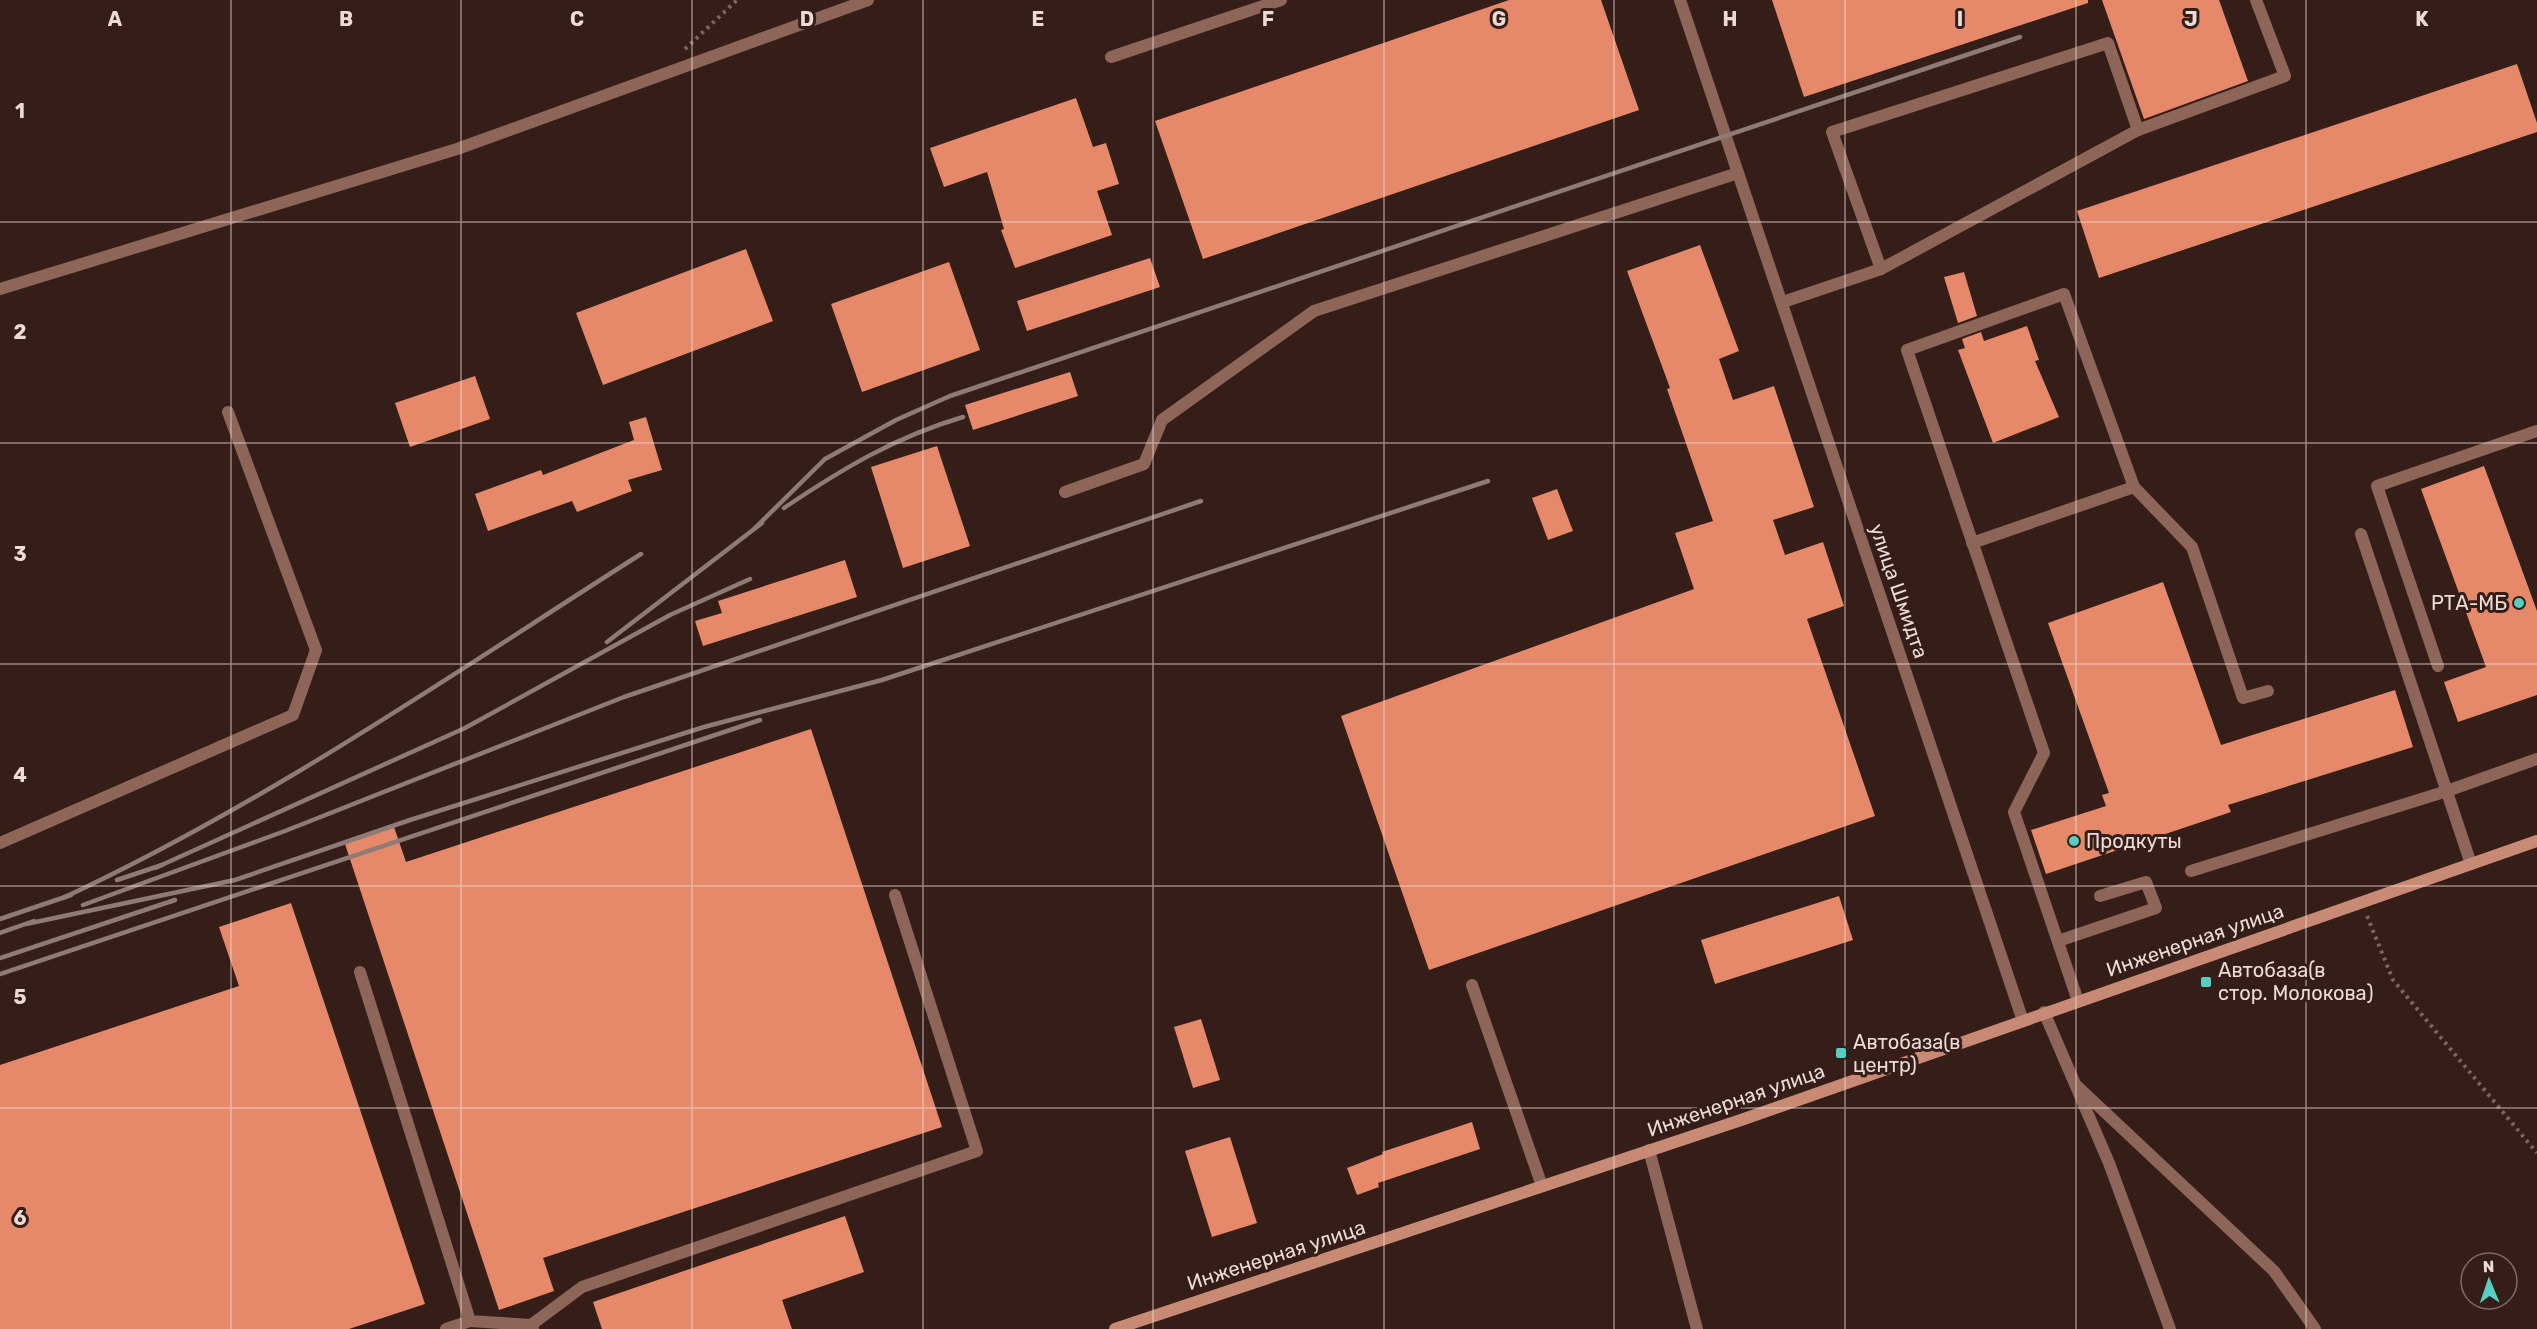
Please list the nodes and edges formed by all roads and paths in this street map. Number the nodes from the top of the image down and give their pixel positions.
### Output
1 (736, 0) edge
2 (868, 0) edge
3 (1281, 0) edge
4 (1680, 0) edge
5 (2256, 0) edge
6 (679, 54) dead end
7 (1111, 57) dead end
8 (2138, 130) junction
9 (1738, 173) junction
10 (1881, 269) junction
11 (0, 289) edge
12 (1782, 302) junction
13 (228, 412) dead end
14 (2537, 431) edge
15 (2134, 487) junction
16 (1065, 492) dead end
17 (2361, 534) dead end
18 (1972, 543) junction
19 (2438, 666) dead end
20 (2268, 691) dead end
21 (2537, 759) edge
22 (2447, 790) junction
23 (2537, 842) edge
24 (0, 843) edge
25 (2471, 864) junction
26 (2192, 872) dead end
27 (895, 895) dead end
28 (2100, 896) dead end
29 (2363, 904) junction
30 (2058, 941) junction
31 (360, 972) dead end
32 (1472, 985) dead end
33 (2078, 1001) junction
34 (2043, 1012) junction
35 (2023, 1020) junction
36 (2077, 1086) junction
37 (1649, 1150) junction
38 (2537, 1153) edge
39 (1542, 1186) junction
40 (470, 1321) junction
41 (532, 1327) edge
42 (446, 1329) edge
43 (1115, 1329) edge
44 (1697, 1329) edge
45 (2170, 1329) edge
46 (2315, 1329) edge

1 - 6 path
2 - 11 street
3 - 7 street
4 - 9 street, улица Шмидта
5 - 8 street
8 - 10 street
8 - 10 street
9 - 12 street, улица Шмидта
9 - 16 street
10 - 12 street
12 - 35 street, улица Шмидта
13 - 24 street
14 - 19 street
15 - 18 street
15 - 18 street
15 - 20 street
17 - 22 street
18 - 30 street
21 - 22 street
22 - 25 street
22 - 26 street
23 - 25 street, Инженерная улица
25 - 29 street, Инженерная улица
27 - 41 street
28 - 30 street
29 - 33 street, Инженерная улица
29 - 38 path
30 - 33 street
31 - 40 street
32 - 39 street
33 - 34 street, Инженерная улица
34 - 35 street, Инженерная улица
34 - 36 street
35 - 37 street, Инженерная улица
36 - 45 street
36 - 46 street
37 - 39 street, Инженерная улица
37 - 44 street
39 - 43 street, Инженерная улица
40 - 41 street
40 - 42 street

